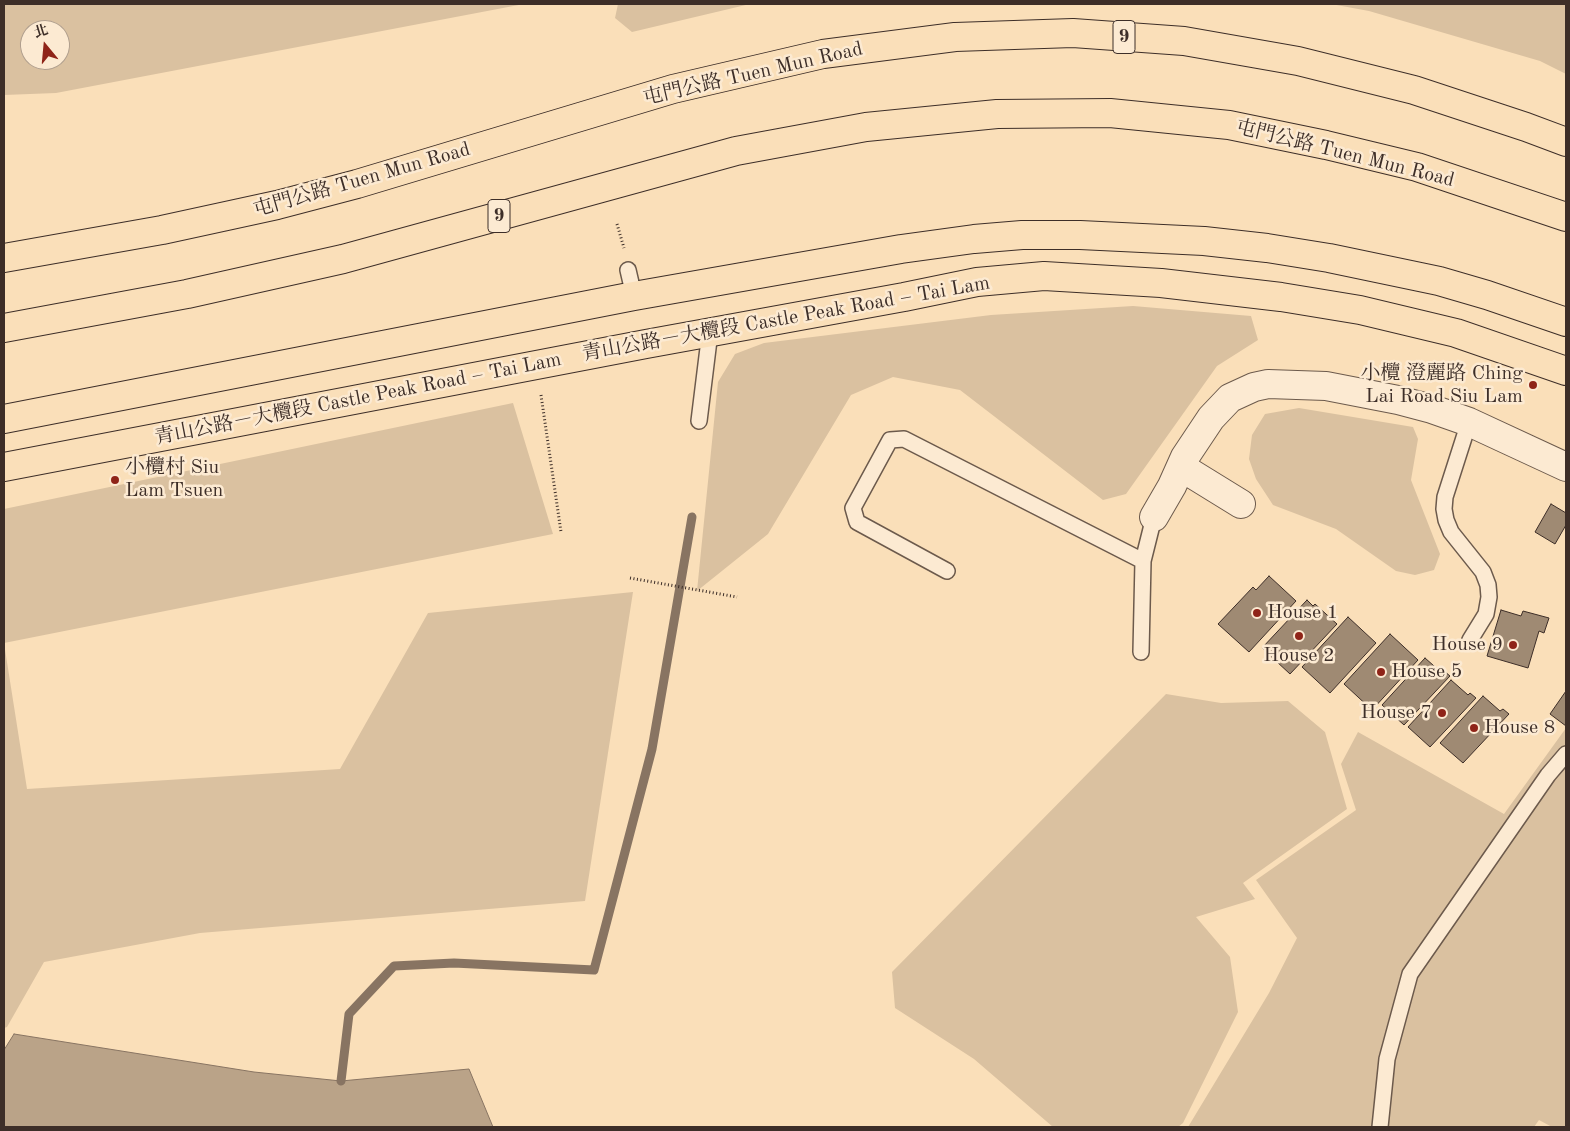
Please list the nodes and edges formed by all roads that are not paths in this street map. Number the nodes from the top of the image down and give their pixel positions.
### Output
1 (1566, 142) edge
2 (1566, 217) edge
3 (4, 258) edge
4 (1566, 322) edge
5 (4, 328) edge
6 (710, 332) junction
7 (1566, 371) edge
8 (4, 419) edge
9 (699, 421) dead end
10 (1469, 422) junction
11 (4, 467) edge
12 (1181, 467) junction
13 (1566, 467) edge
14 (1241, 504) dead end
15 (1154, 517) joint
16 (1143, 561) junction
17 (947, 571) dead end
18 (1470, 640) dead end
19 (1141, 652) dead end
20 (1566, 754) edge
21 (1380, 1127) edge

1 - 3 main road, 屯門公路 Tuen Mun Road / 9
2 - 5 main road, 屯門公路 Tuen Mun Road / 9
4 - 8 main road
6 - 7 main road, 青山公路－大欖段 Castle Peak Road – Tai Lam
6 - 9 lane
6 - 11 main road, 青山公路－大欖段 Castle Peak Road – Tai Lam
10 - 12 street
10 - 13 street
10 - 18 lane
12 - 14 street
12 - 15 street
15 - 16 lane
16 - 17 lane
16 - 19 lane
20 - 21 lane

